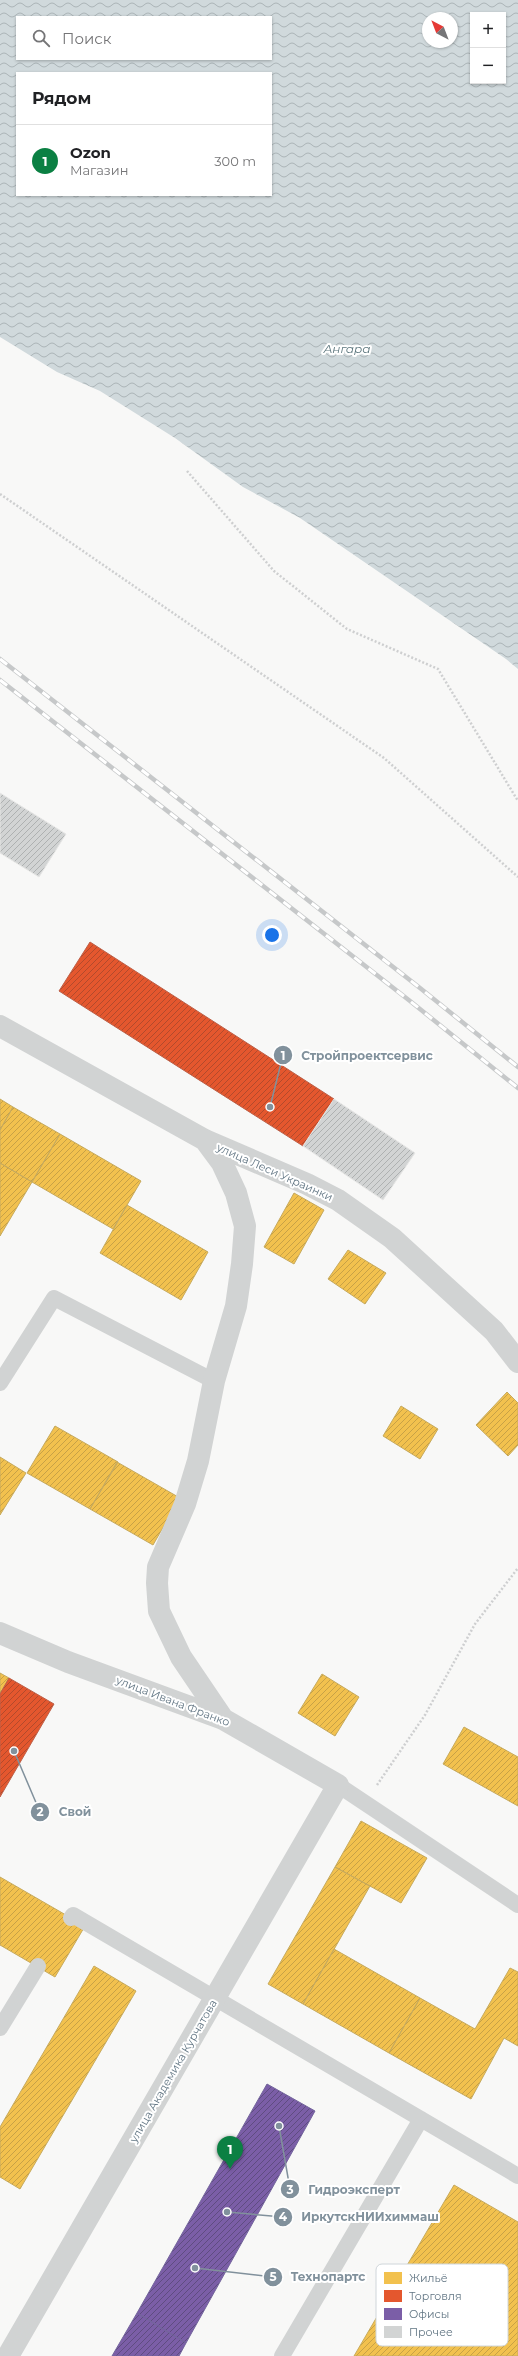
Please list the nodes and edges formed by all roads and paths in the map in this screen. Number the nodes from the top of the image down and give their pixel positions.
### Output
1 (187, 472) dead end
2 (0, 494) edge
3 (518, 801) edge
4 (518, 877) edge
5 (0, 1026) edge
6 (205, 1140) junction
7 (518, 1362) edge
8 (214, 1381) junction
9 (0, 1383) edge
10 (518, 1568) edge
11 (0, 1633) edge
12 (223, 1719) junction
13 (338, 1785) junction
14 (365, 1803) junction
15 (518, 1905) edge
16 (71, 1918) dead end
17 (38, 1966) dead end
18 (214, 1999) junction
19 (0, 2028) edge
20 (421, 2119) junction
21 (518, 2176) edge
22 (8, 2356) edge
23 (282, 2356) edge

1 - 3 path
2 - 4 path
5 - 6 street, улица Леси Украинки
6 - 7 street, улица Леси Украинки
6 - 8 street
8 - 9 lane
8 - 12 street
10 - 14 path
11 - 12 street, улица Ивана Франко
12 - 13 street, улица Ивана Франко
13 - 14 lane
13 - 18 street, улица Академика Курчатова
14 - 15 lane
16 - 18 lane
17 - 19 lane
18 - 20 lane
18 - 22 street, улица Академика Курчатова
20 - 21 lane
20 - 23 lane

